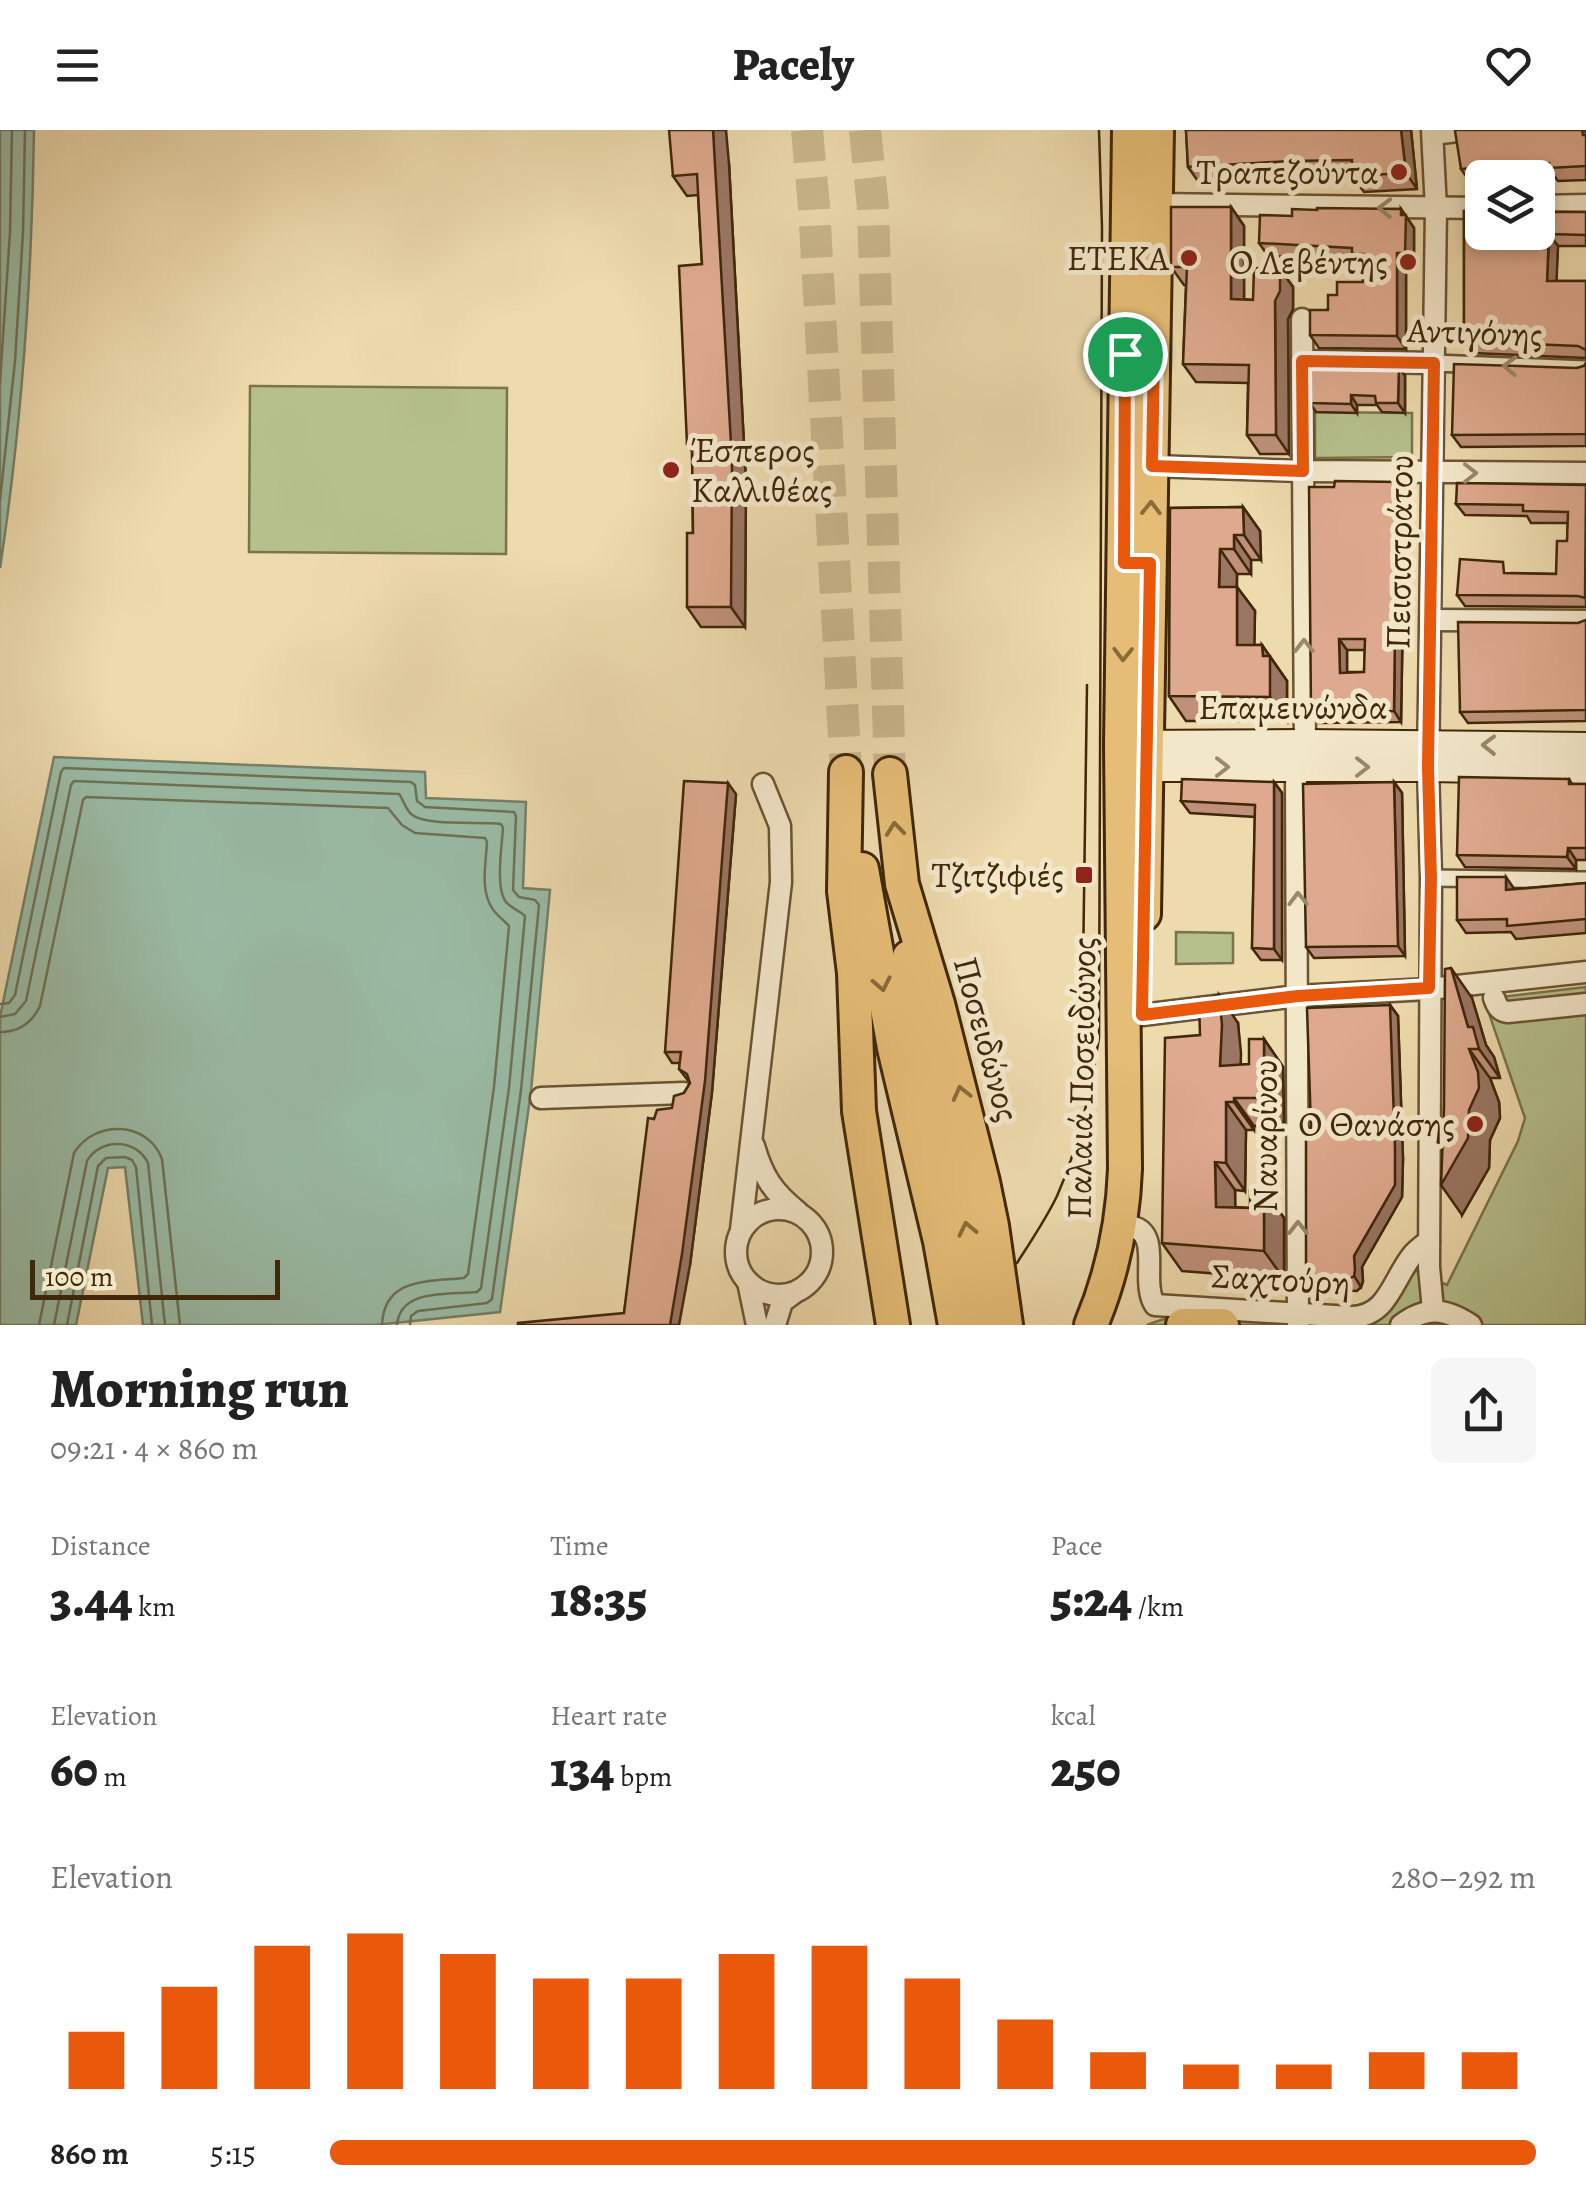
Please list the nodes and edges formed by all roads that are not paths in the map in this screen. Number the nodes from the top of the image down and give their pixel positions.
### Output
1 (1129, 130) edge
2 (1157, 130) edge
3 (1465, 130) edge
4 (1433, 132) edge
5 (1156, 204) junction
6 (1586, 205) edge
7 (1555, 206) edge
8 (1465, 208) edge
9 (1436, 209) junction
10 (1302, 319) dead end
11 (1139, 354) junction
12 (1302, 361) junction
13 (1434, 363) junction
14 (1586, 369) edge
15 (1152, 466) junction
16 (1303, 471) junction
17 (1432, 472) junction
18 (1586, 473) edge
19 (1137, 563) junction
20 (1431, 620) junction
21 (1586, 620) edge
22 (1586, 746) edge
23 (1301, 755) junction
24 (1428, 756) junction
25 (1136, 765) junction
26 (1586, 770) edge
27 (890, 774) tunnel mouth
28 (764, 784) dead end
29 (1431, 878) junction
30 (1586, 880) edge
31 (902, 884) junction
32 (854, 972) junction
33 (1586, 972) edge
34 (1429, 988) junction
35 (1298, 996) junction
36 (1494, 998) dead end
37 (1586, 1004) edge
38 (1142, 1015) junction
39 (684, 1093) edge
40 (541, 1098) dead end
41 (752, 1140) junction
42 (800, 1214) junction
43 (1133, 1228) junction
44 (741, 1230) junction
45 (1428, 1241) junction
46 (748, 1282) junction
47 (794, 1293) junction
48 (1432, 1310) junction
49 (1298, 1319) edge
50 (757, 1325) edge
51 (775, 1325) edge
52 (894, 1325) edge
53 (914, 1325) edge
54 (955, 1325) edge
55 (981, 1325) edge
56 (1006, 1325) edge
57 (1091, 1325) edge
58 (1109, 1325) edge
59 (1183, 1325) edge
60 (1222, 1325) edge
61 (1401, 1325) edge
62 (1470, 1325) edge

1 - 11 main road
2 - 5 main road
3 - 4 street
4 - 9 street, Πεισιστράτου
9 -> 5 street
5 - 11 main road
6 - 7 street
8 - 9 street
9 - 13 street, Πεισιστράτου
10 - 12 street, Ναυαρίνου
11 - 15 main road
11 - 19 main road
12 - 13 street, Αντιγόνης
12 - 16 street, Ναυαρίνου
14 -> 13 street, Αντιγόνης
13 - 17 street, Πεισιστράτου
15 - 16 street
19 -> 15 main road
16 - 17 street
23 -> 16 street, Ναυαρίνου
17 -> 18 street
17 - 20 street, Πεισιστράτου
19 - 25 main road
20 - 21 street
20 - 24 street, Πεισιστράτου
22 -> 24 main road, Επαμεινώνδα
23 - 24 main road, Επαμεινώνδα
23 - 25 main road, Επαμεινώνδα
35 -> 23 street, Ναυαρίνου
24 - 26 main road, Επαμεινώνδα
24 - 29 street, Πεισιστράτου
25 - 38 main road
25 - 57 main road, Παλαιά Ποσειδώνος
31 -> 27 main road, Ποσειδώνος
28 - 41 street
29 - 30 street
29 - 34 street, Πεισιστράτου
55 -> 31 main road
56 -> 31 main road, Ποσειδώνος
32 - 52 main road
32 - 53 main road
32 -> 54 main road
33 - 34 street
34 - 35 street
34 - 45 street, Πεισιστράτου
35 - 38 street
49 -> 35 street, Ναυαρίνου
36 - 37 street
38 - 43 main road, Παλαιά Ποσειδώνος
39 - 40 street
41 - 42 street
41 - 44 street
42 - 44 street
42 - 47 street
43 - 49 street, Σαχτούρη
43 - 58 main road, Παλαιά Ποσειδώνος
44 - 46 street
45 - 48 street, Πεισιστράτου
45 - 49 street, Σαχτούρη
46 - 47 street
46 - 50 street
47 - 51 street
48 - 61 street
48 - 62 street
59 - 60 main road

